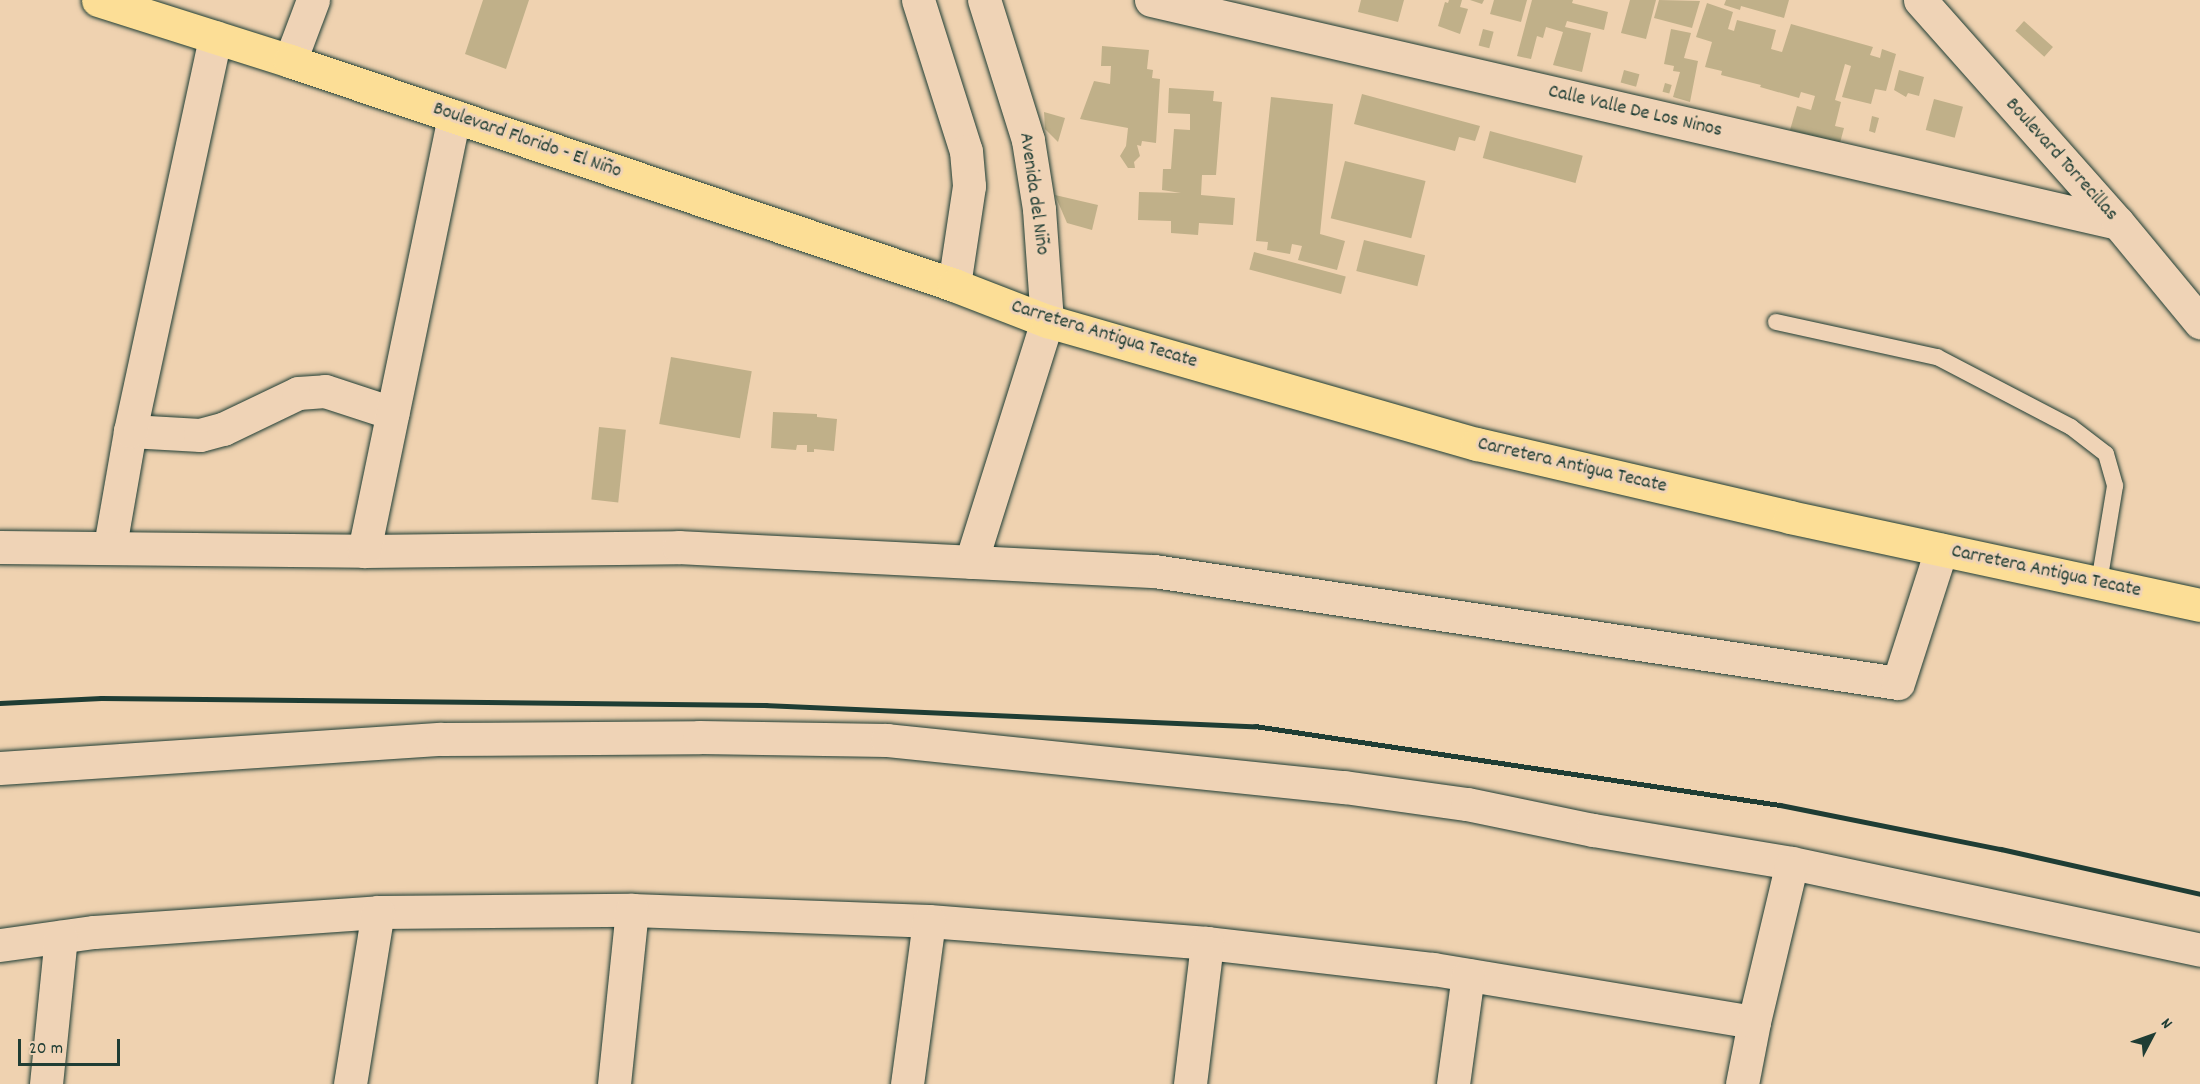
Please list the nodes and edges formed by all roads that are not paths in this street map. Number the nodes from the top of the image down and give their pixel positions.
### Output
1 (98, 0) edge
2 (313, 0) edge
3 (918, 0) edge
4 (984, 0) edge
5 (1151, 0) edge
6 (1920, 0) edge
7 (215, 37) junction
8 (290, 61) junction
9 (454, 116) junction
10 (2118, 223) junction
11 (954, 285) junction
12 (1047, 321) junction
13 (1776, 322) dead end
14 (2200, 322) edge
15 (392, 413) junction
16 (130, 431) junction
17 (110, 546) junction
18 (0, 547) edge
19 (1941, 550) junction
20 (364, 551) junction
21 (971, 562) junction
22 (2099, 583) junction
23 (2200, 605) edge
24 (0, 768) edge
25 (1792, 863) junction
26 (632, 910) junction
27 (378, 912) junction
28 (929, 921) junction
29 (61, 938) junction
30 (1207, 943) junction
31 (0, 945) edge
32 (2200, 950) edge
33 (1468, 975) junction
34 (1754, 1022) junction
35 (46, 1084) edge
36 (351, 1084) edge
37 (614, 1084) edge
38 (907, 1084) edge
39 (1190, 1084) edge
40 (1453, 1084) edge
41 (1742, 1084) edge

1 - 7 main road, Boulevard Florido - El Niño
2 - 8 street
3 - 11 street
4 - 12 street, Avenida del Niño
5 - 10 street, Calle Valle De Los Ninos
6 - 10 street, Boulevard Torrecillas
7 - 8 main road, Boulevard Florido - El Niño
7 - 16 street
8 - 9 main road, Boulevard Florido - El Niño
9 - 11 main road, Boulevard Florido - El Niño
9 - 15 street
10 - 14 street, Boulevard Torrecillas
11 - 12 main road, Carretera Antigua Tecate
12 - 19 main road, Carretera Antigua Tecate
12 - 21 street
13 - 22 lane
15 - 16 street
15 - 20 street
16 - 17 street
17 - 18 street
17 - 20 street
19 - 21 street
19 - 22 main road, Carretera Antigua Tecate
20 - 21 street
22 - 23 main road, Carretera Antigua Tecate
24 - 25 street
25 - 32 street
25 - 34 street
26 - 27 street
26 - 28 street
26 - 37 street
27 - 29 street
27 - 36 street
28 - 30 street
28 - 38 street
29 - 31 street
29 - 35 street
30 - 33 street
30 - 39 street
33 - 34 street
33 - 40 street
34 - 41 street

